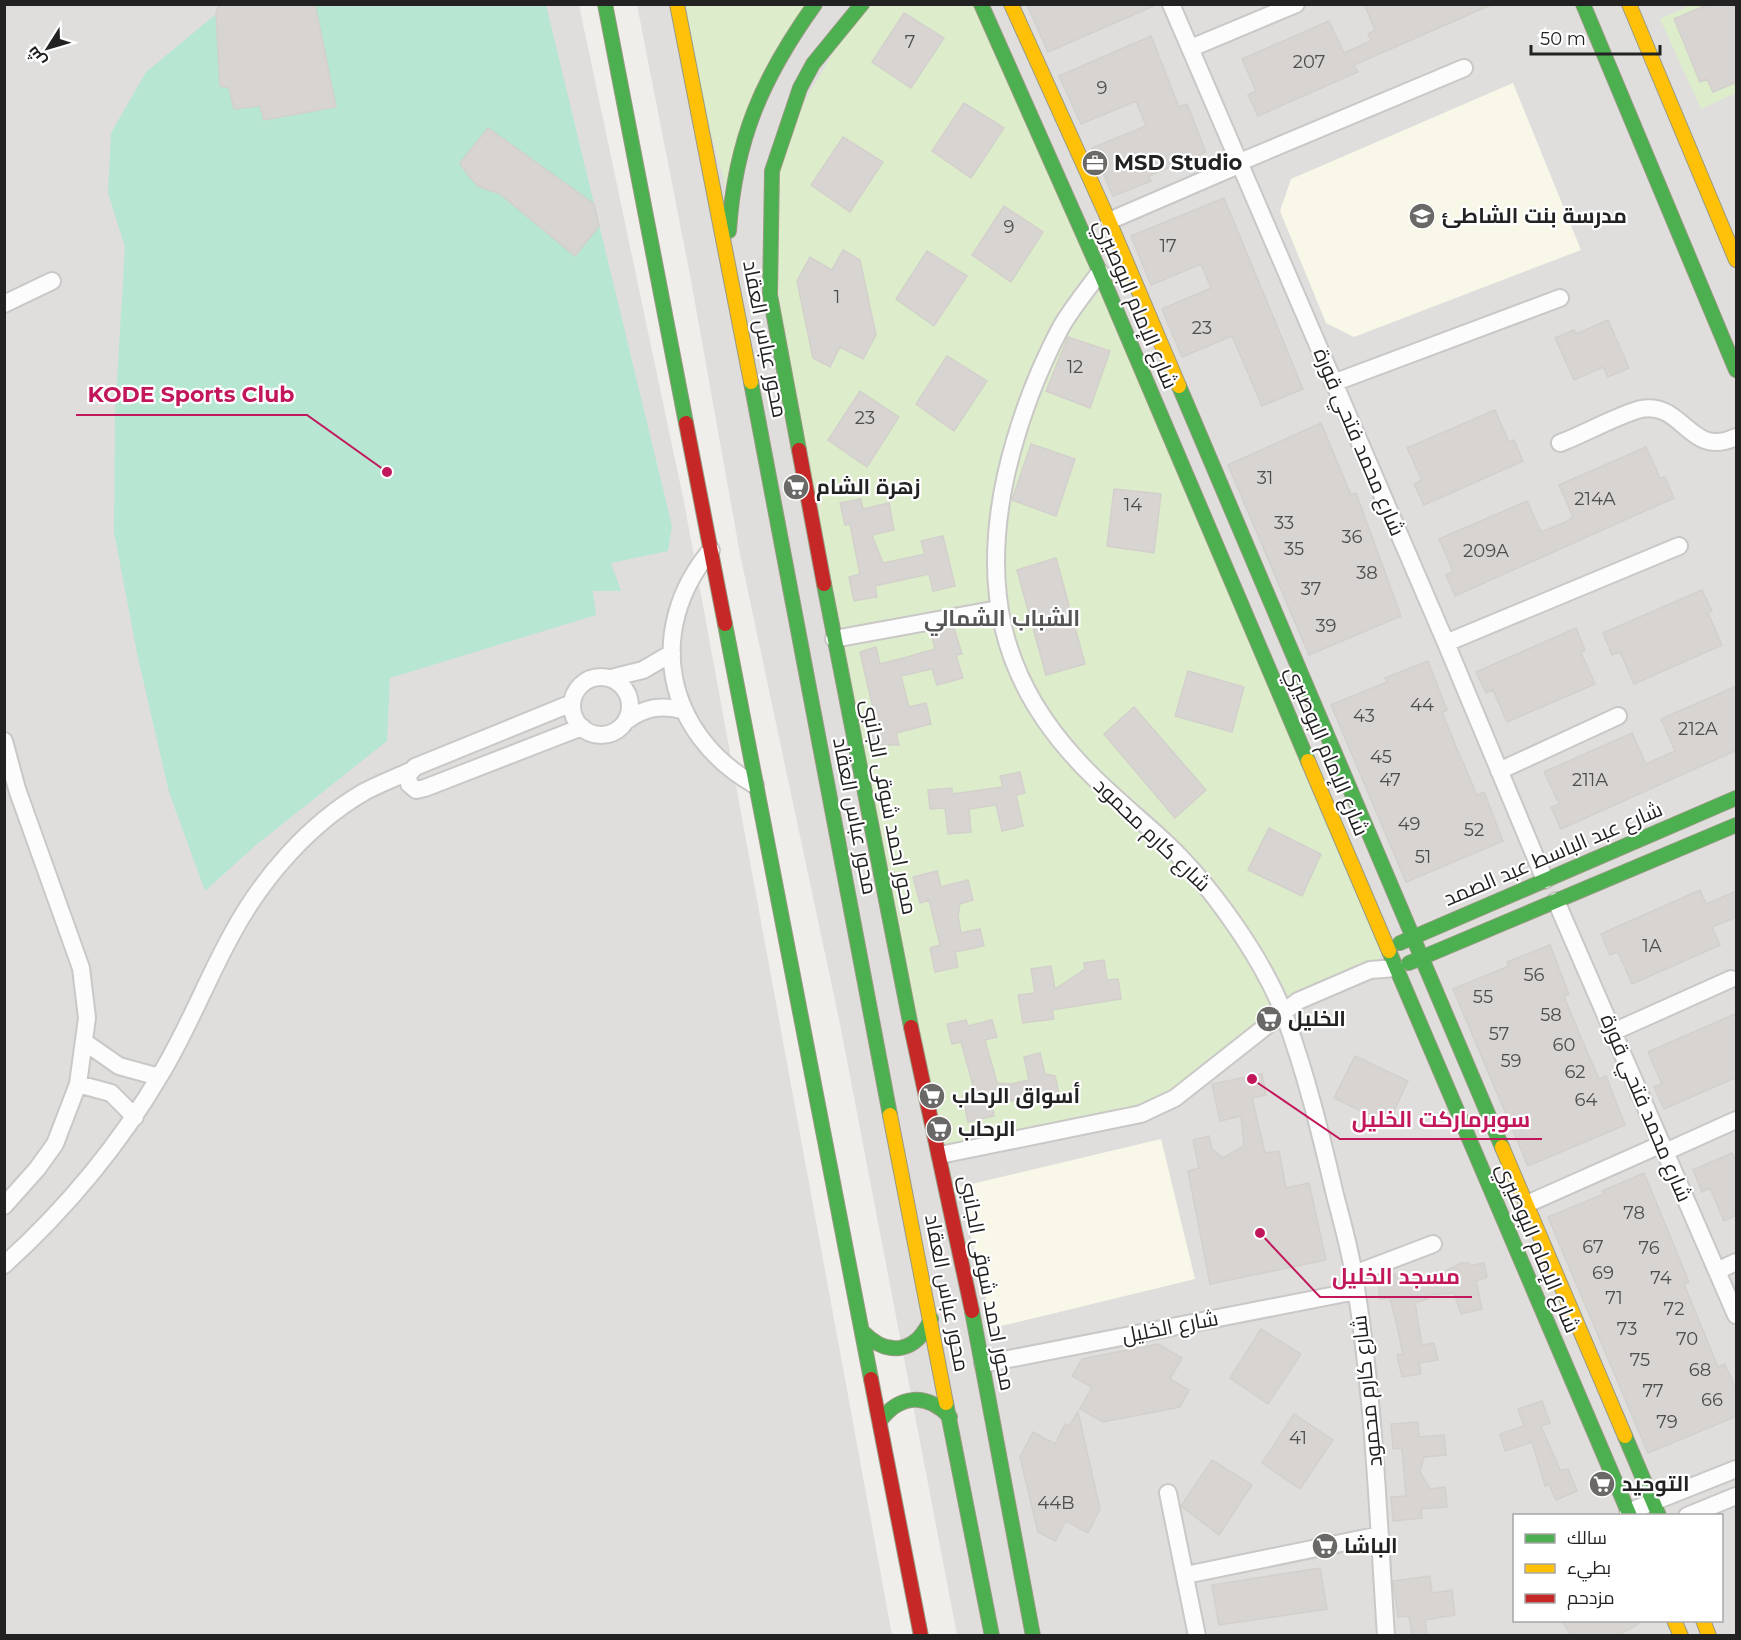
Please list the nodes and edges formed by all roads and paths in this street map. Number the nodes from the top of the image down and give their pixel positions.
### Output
1 (605, 4) edge
2 (676, 4) edge
3 (815, 4) edge
4 (862, 4) edge
5 (981, 4) edge
6 (1011, 4) edge
7 (1171, 4) edge
8 (1296, 4) edge
9 (1583, 4) edge
10 (1629, 4) edge
11 (1191, 48) junction
12 (1464, 68) dead end
13 (1240, 163) junction
14 (1109, 221) junction
15 (728, 257) junction
16 (1737, 260) edge
17 (1100, 272) junction
18 (52, 281) dead end
19 (1560, 297) dead end
20 (4, 304) edge
21 (1737, 370) edge
22 (1333, 383) junction
23 (1737, 436) edge
24 (1560, 443) dead end
25 (1679, 546) dead end
26 (711, 550) junction
27 (998, 609) junction
28 (834, 639) junction
29 (1446, 643) junction
30 (672, 653) junction
31 (611, 678) junction
32 (572, 703) junction
33 (684, 711) junction
34 (1618, 716) dead end
35 (626, 721) junction
36 (582, 728) junction
37 (484, 738) junction
38 (4, 741) edge
39 (493, 763) junction
40 (410, 771) junction
41 (1499, 771) junction
42 (755, 785) junction
43 (1737, 798) edge
44 (1737, 825) edge
45 (1545, 880) junction
46 (1556, 901) junction
47 (1413, 937) junction
48 (1387, 948) junction
49 (1422, 957) junction
50 (1396, 968) junction
51 (1370, 970) junction
52 (1731, 979) dead end
53 (1283, 1012) junction
54 (1614, 1032) junction
55 (86, 1043) junction
56 (159, 1077) junction
57 (78, 1084) junction
58 (135, 1117) junction
59 (1737, 1120) edge
60 (1664, 1148) junction
61 (940, 1155) junction
62 (1527, 1204) junction
63 (4, 1206) edge
64 (1432, 1244) dead end
65 (1737, 1262) edge
66 (4, 1265) edge
67 (1717, 1271) junction
68 (1354, 1274) junction
69 (1356, 1291) junction
70 (1737, 1316) edge
71 (931, 1319) junction
72 (862, 1331) junction
73 (983, 1364) junction
74 (950, 1417) junction
75 (880, 1421) junction
76 (1737, 1469) edge
77 (1168, 1492) dead end
78 (1737, 1496) edge
79 (1656, 1509) edge
80 (1629, 1514) edge
81 (1690, 1514) edge
82 (1380, 1535) junction
83 (1186, 1575) junction
84 (921, 1635) edge
85 (992, 1635) edge
86 (1033, 1635) edge
87 (1197, 1635) edge
88 (1386, 1635) edge

1 - 26 street
2 - 15 street, محور عباس العقاد
3 - 15 street
4 - 28 street, محور احمد شوقى الجانبى
5 - 17 street, شارع الإمام البوصيري
6 - 14 street, شارع الإمام البوصيري
7 - 11 street, شارع محمد فتحي قورة
8 - 11 street
9 - 21 street
10 - 16 street
11 - 13 street, شارع محمد فتحي قورة
12 - 13 street
13 - 14 street
13 - 22 street, شارع محمد فتحي قورة
14 - 47 street, شارع الإمام البوصيري
15 - 71 street, محور عباس العقاد
17 - 27 street, شارع كارم محمود
17 - 48 street, شارع الإمام البوصيري
18 - 20 street
19 - 22 street
22 - 29 street, شارع محمد فتحي قورة
23 - 24 street
25 - 29 street
26 - 30 street
26 - 42 street
27 - 28 street
27 - 53 street, شارع كارم محمود
28 - 61 street, محور احمد شوقى الجانبى
29 - 41 street, شارع محمد فتحي قورة
30 - 31 street
30 - 33 street
31 - 32 street
31 - 35 street
32 - 36 street
32 - 37 street
33 - 35 street
33 - 42 street
34 - 41 street
35 - 36 street
36 - 39 street
37 - 39 street
37 - 40 street
38 - 55 street
39 - 40 street
40 - 56 street
41 - 45 street, شارع محمد فتحي قورة
42 - 72 street
43 - 45 street, شارع عبد الباسط عبد الصمد
44 - 46 street, شارع عبد الباسط عبد الصمد
45 - 47 street, شارع عبد الباسط عبد الصمد
46 - 49 street, شارع عبد الباسط عبد الصمد
46 - 54 street, شارع محمد فتحي قورة
47 - 48 street, شارع عبد الباسط عبد الصمد
47 - 49 street, شارع الإمام البوصيري
48 - 50 street, شارع الإمام البوصيري
48 - 51 street
49 - 50 street, شارع عبد الباسط عبد الصمد
49 - 62 street, شارع الإمام البوصيري
50 - 51 street
50 - 80 street, شارع الإمام البوصيري
51 - 53 street
52 - 54 street
53 - 61 street
53 - 68 street, شارع كارم محمود
54 - 60 street, شارع محمد فتحي قورة
55 - 56 street
55 - 57 street
56 - 58 street
57 - 58 street
57 - 63 street
58 - 66 street
59 - 60 street
60 - 62 street
60 - 67 street, شارع محمد فتحي قورة
61 - 73 street, محور احمد شوقى الجانبى
62 - 79 street, شارع الإمام البوصيري
64 - 68 street
65 - 67 street
67 - 70 street, شارع محمد فتحي قورة
68 - 69 street, شارع كارم محمود
69 - 73 street, شارع الخليل
69 - 82 street, شارع كارم محمود
71 - 72 street
71 - 74 street, محور عباس العقاد
72 - 75 street
73 - 86 street, محور احمد شوقى الجانبى
74 - 75 street
74 - 85 street, محور عباس العقاد
75 - 84 street
76 - 79 street
77 - 83 street
78 - 81 street
79 - 80 street
82 - 83 street
82 - 88 street, شارع كارم محمود
83 - 87 street

